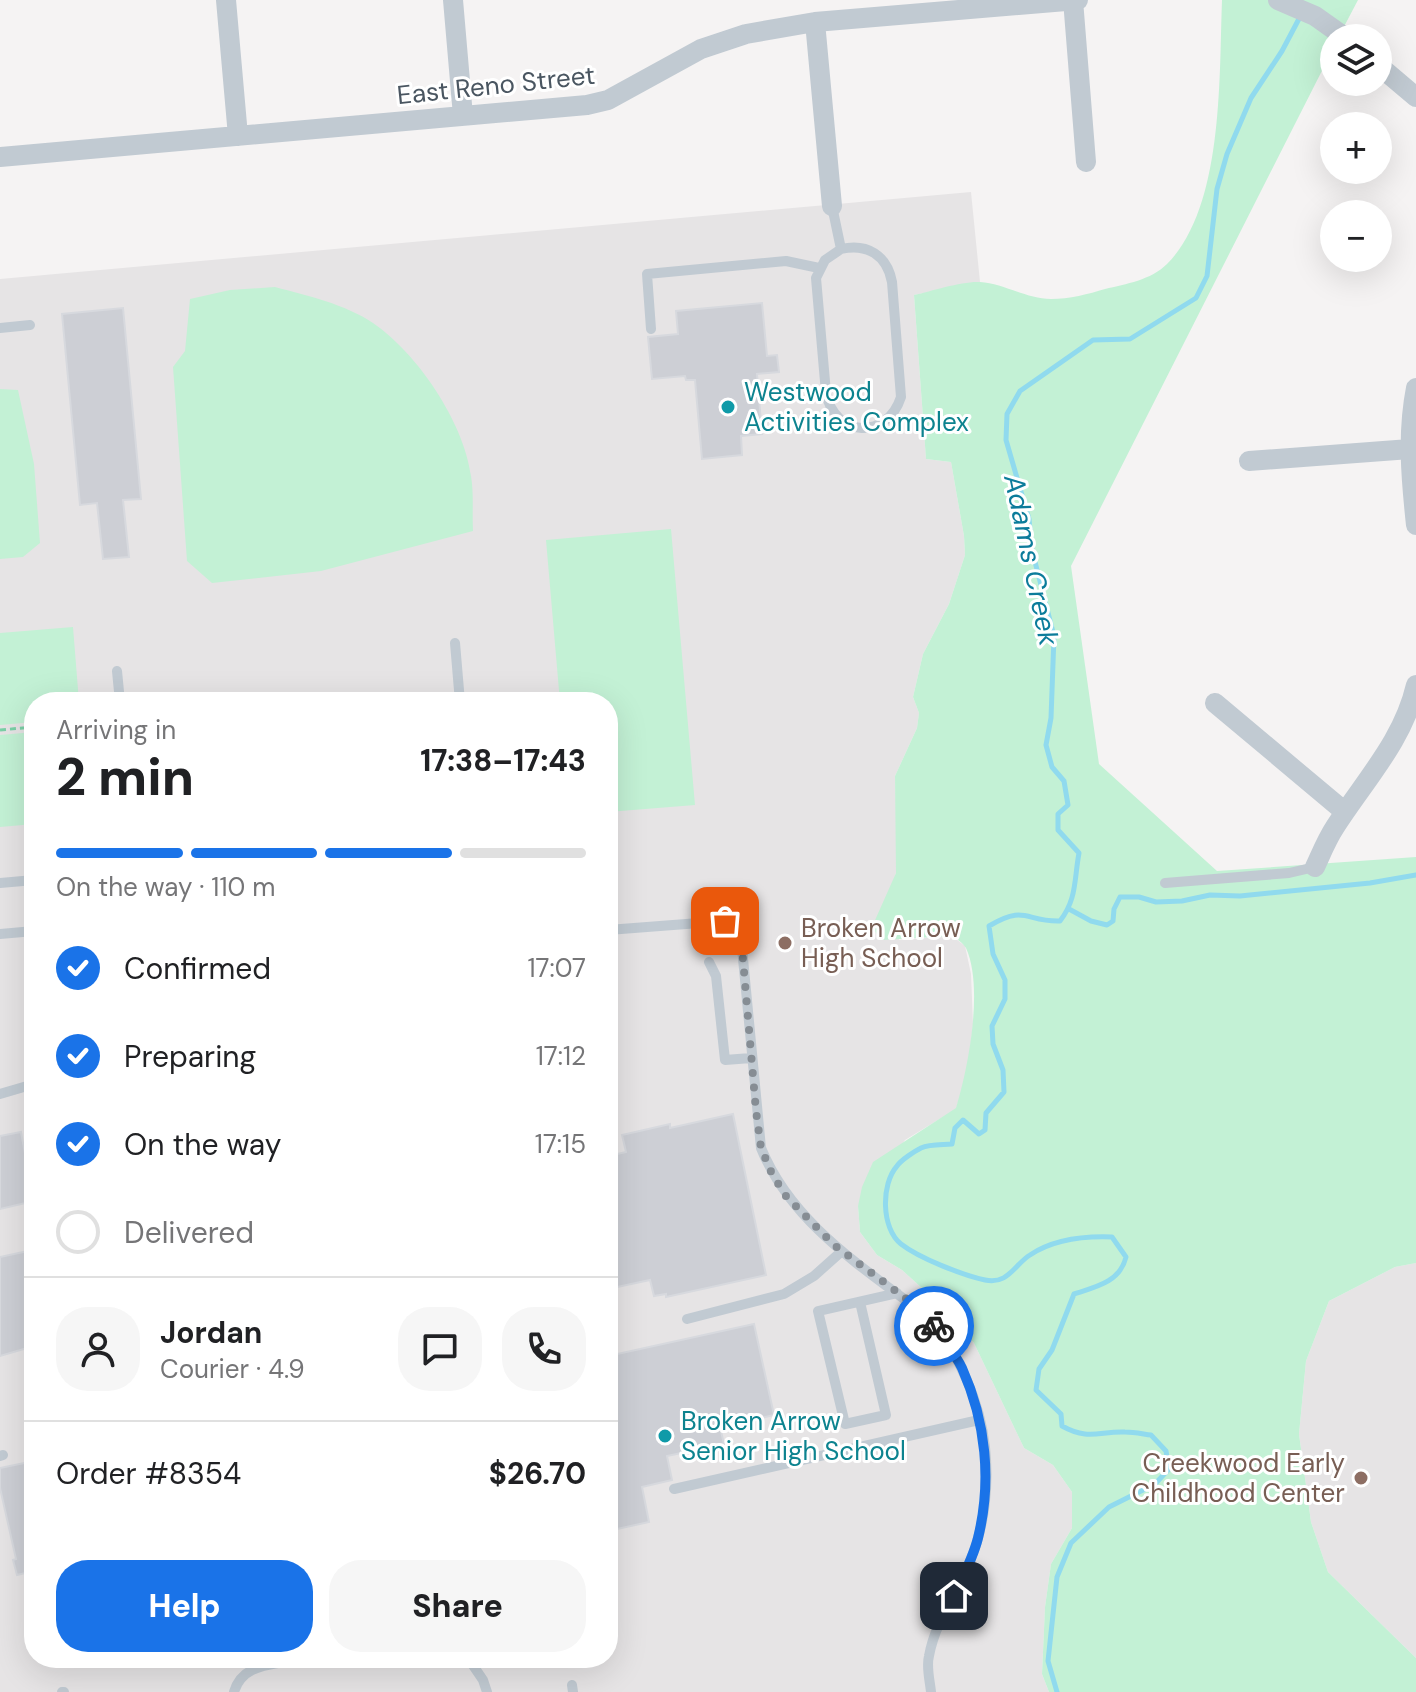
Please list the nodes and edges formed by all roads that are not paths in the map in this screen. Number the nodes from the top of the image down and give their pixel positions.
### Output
1 (226, 0) edge
2 (453, 0) edge
3 (1076, 0) edge
4 (1280, 0) edge
5 (815, 22) junction
6 (1326, 24) edge
7 (1392, 77) edge
8 (1416, 97) edge
9 (463, 116) junction
10 (238, 136) junction
11 (0, 157) edge
12 (1086, 162) dead end
13 (832, 206) joint
14 (841, 249) junction
15 (819, 268) junction
16 (30, 325) dead end
17 (0, 328) edge
18 (651, 329) dead end
19 (1416, 388) edge
20 (1410, 449) junction
21 (1249, 461) dead end
22 (1416, 525) edge
23 (455, 643) dead end
24 (117, 671) dead end
25 (1416, 685) edge
26 (119, 692) edge
27 (459, 692) edge
28 (1215, 703) dead end
29 (1410, 723) edge
30 (1345, 812) junction
31 (1315, 867) joint
32 (24, 881) edge
33 (0, 883) edge
34 (1165, 883) dead end
35 (618, 929) edge
36 (24, 932) edge
37 (0, 934) edge
38 (709, 962) dead end
39 (751, 1058) junction
40 (24, 1087) edge
41 (0, 1094) edge
42 (842, 1251) junction
43 (897, 1293) junction
44 (860, 1302) junction
45 (687, 1319) dead end
46 (979, 1420) junction
47 (674, 1489) dead end
48 (254, 1668) edge
49 (475, 1668) edge
50 (234, 1692) edge
51 (487, 1692) edge
52 (931, 1692) edge

1 - 10 street
2 - 9 street
3 - 5 street, East Reno Street
3 - 12 street
4 - 6 street
5 - 9 street, East Reno Street
5 - 13 street
7 - 8 street
9 - 10 street, East Reno Street
10 - 11 street, East Reno Street
13 - 14 lane
14 - 15 lane
14 - 15 lane
15 - 18 lane
16 - 17 lane
19 - 20 street
20 - 21 street
20 - 22 street
23 - 27 lane
24 - 26 lane
25 - 29 street
28 - 30 street
29 - 30 street
30 - 31 street
31 - 34 lane
32 - 33 lane
35 - 39 lane
36 - 37 lane
38 - 39 lane
39 - 42 lane
40 - 41 lane
42 - 43 lane
42 - 45 lane
43 - 44 lane
43 - 46 lane
44 - 44 lane
46 - 47 lane
46 - 52 lane
48 - 50 lane
49 - 51 lane

